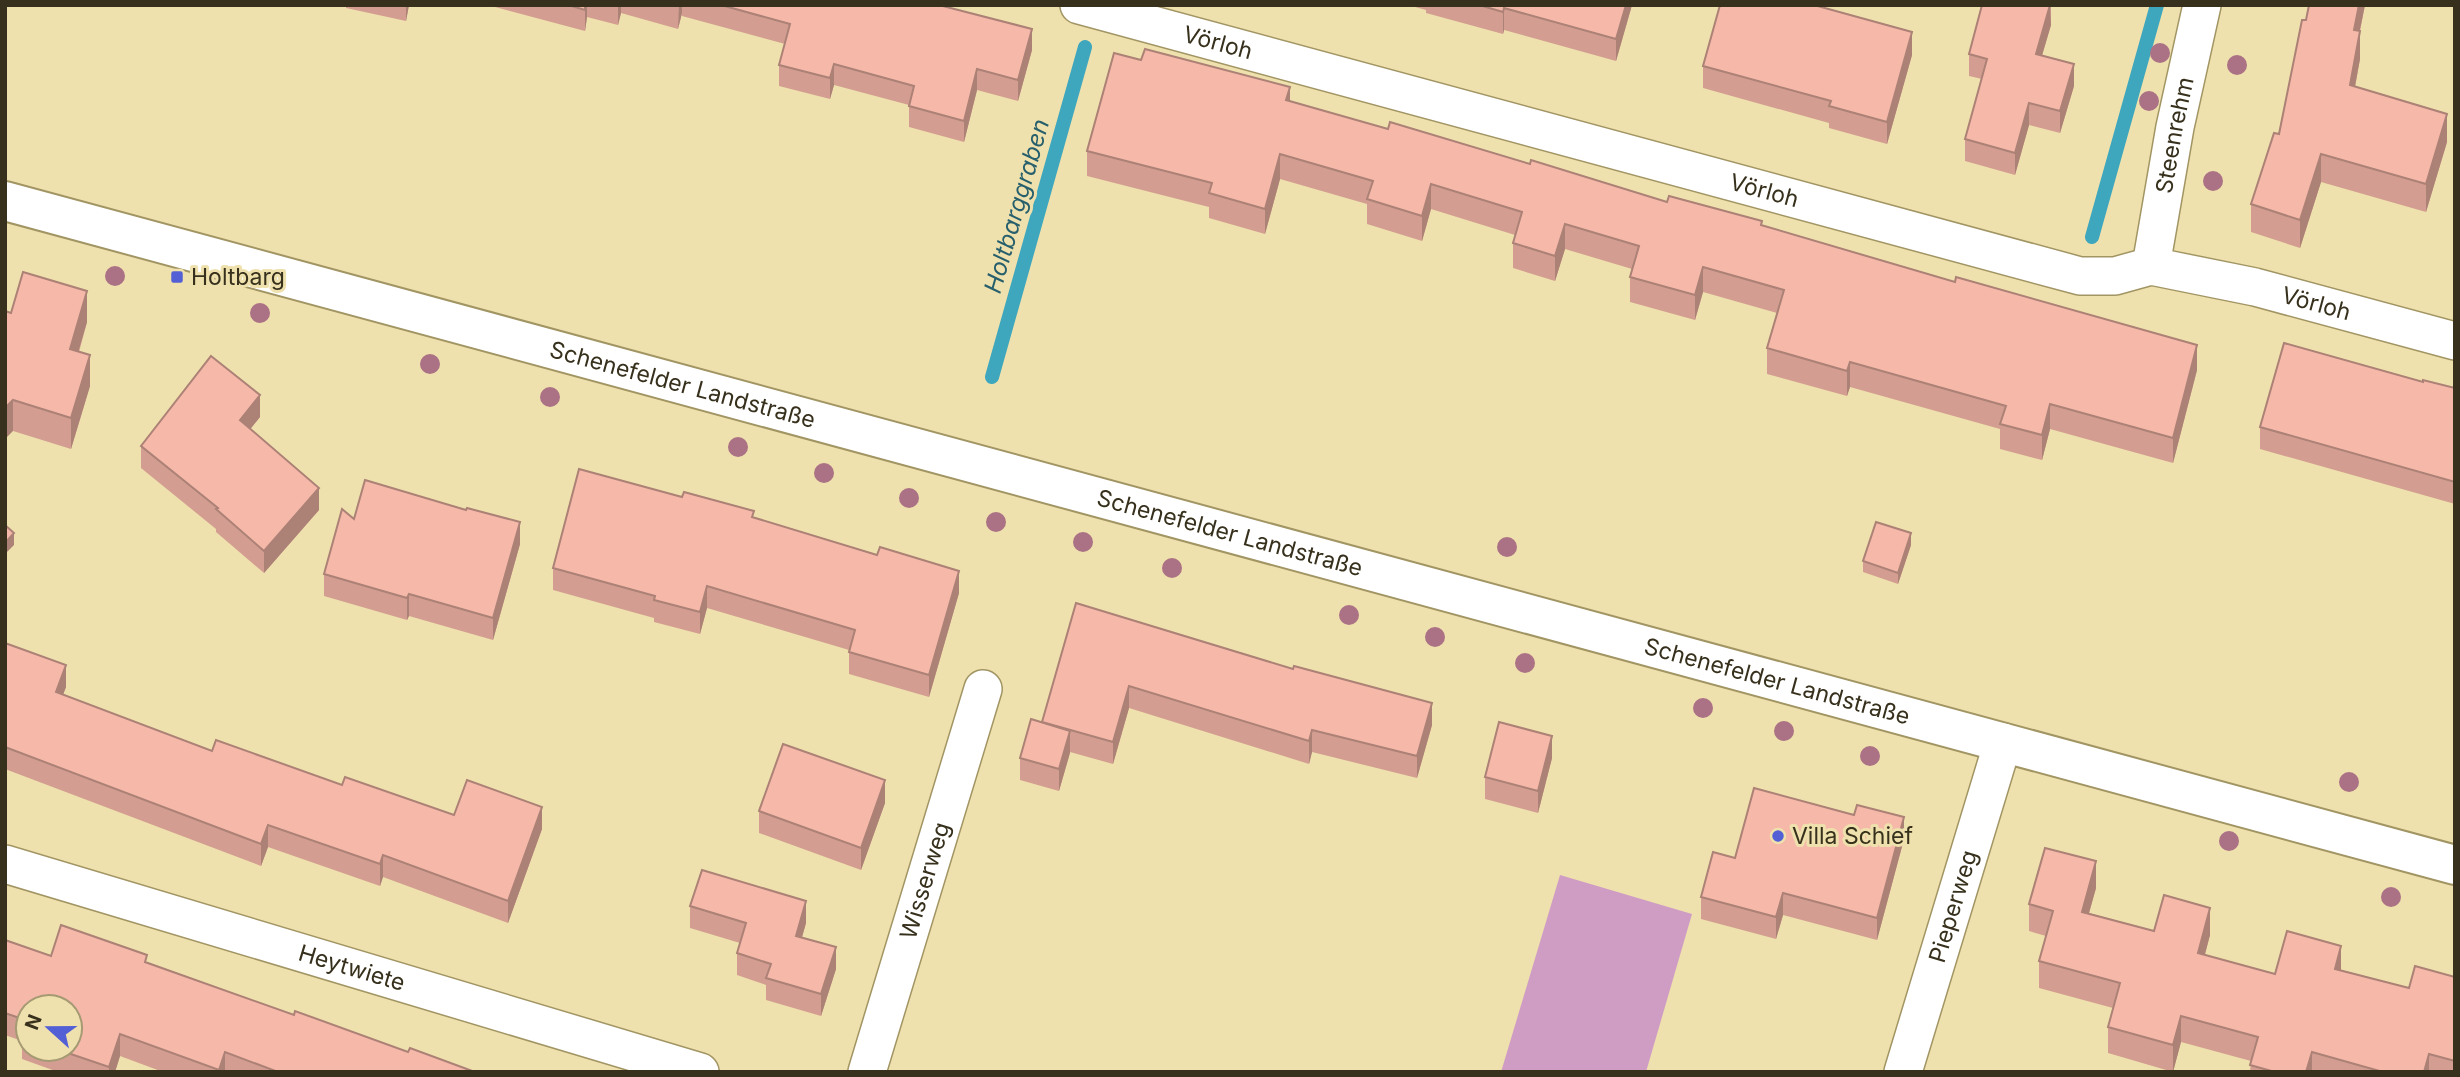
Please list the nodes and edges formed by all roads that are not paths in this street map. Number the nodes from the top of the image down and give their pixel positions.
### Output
1 (1080, 5) edge
2 (2202, 5) edge
3 (5, 201) edge
4 (2151, 267) junction
5 (2455, 341) edge
6 (983, 689) dead end
7 (2003, 742) junction
8 (5, 864) edge
9 (2455, 865) edge
10 (700, 1072) edge
11 (867, 1072) edge
12 (1903, 1072) edge

1 - 4 street, Vörloh
2 - 4 street, Steenrehm
3 - 7 main road, Schenefelder Landstraße
4 - 5 street, Vörloh
6 - 11 street, Wisserweg
7 - 9 main road, Schenefelder Landstraße
7 - 12 street, Pieperweg
8 - 10 street, Heytwiete

